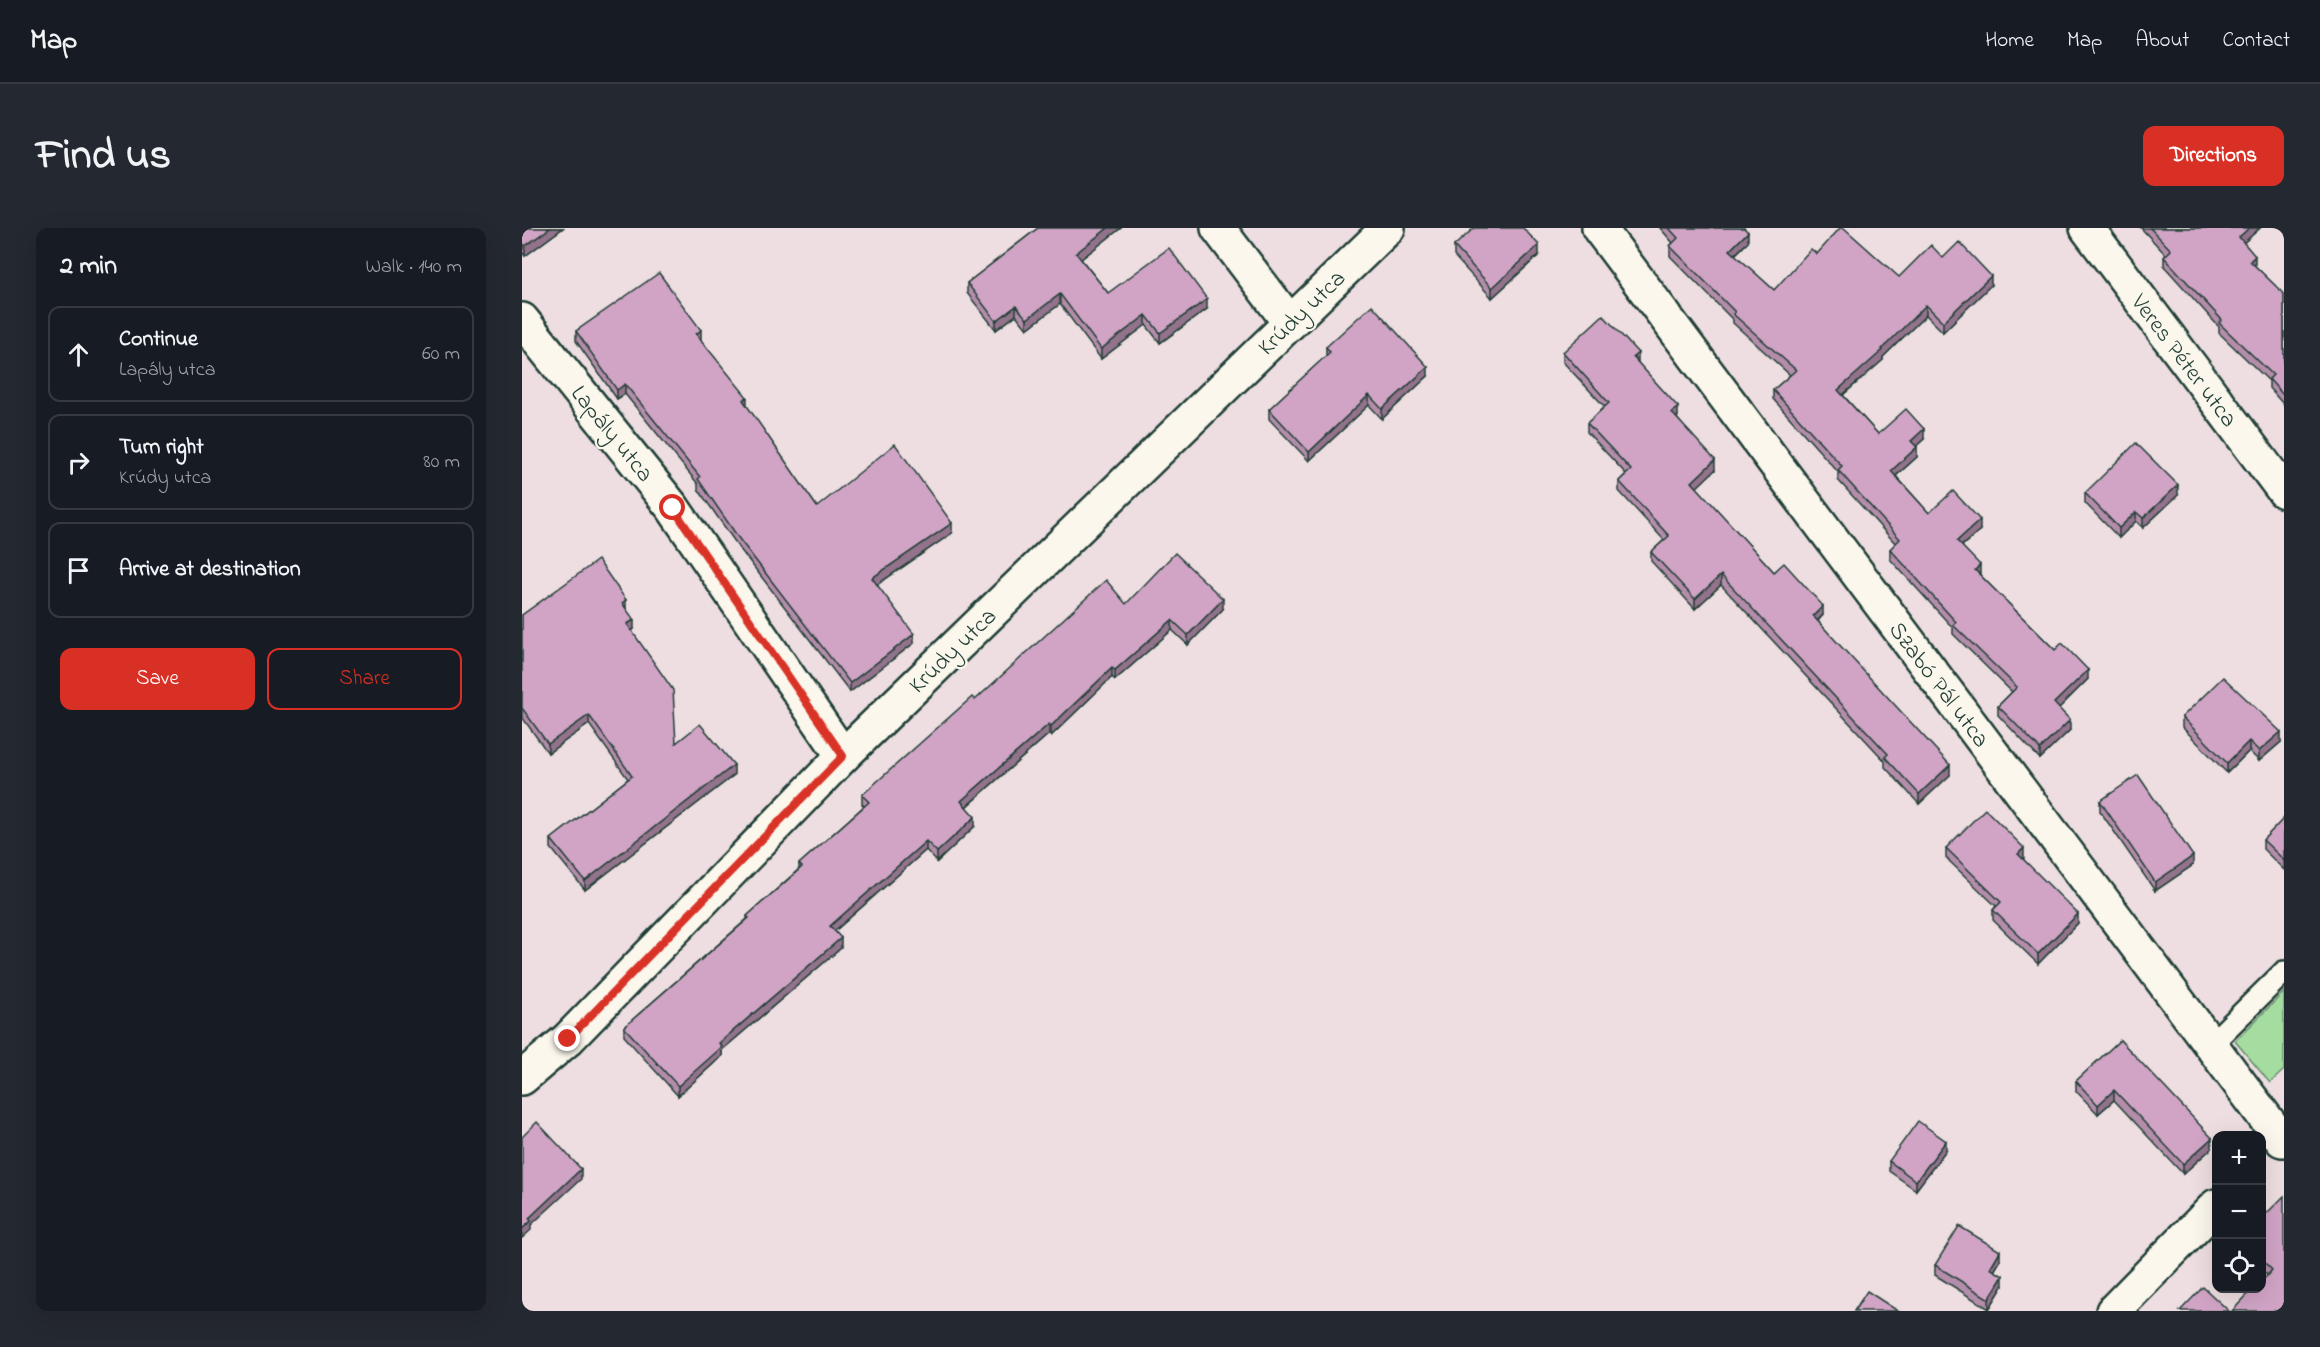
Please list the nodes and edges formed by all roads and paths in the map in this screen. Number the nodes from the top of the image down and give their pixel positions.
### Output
1 (1218, 228) edge
2 (1388, 228) edge
3 (1599, 228) edge
4 (2087, 228) edge
5 (522, 320) edge
6 (1290, 323) junction
7 (2284, 491) edge
8 (843, 756) junction
9 (2284, 972) edge
10 (2210, 1045) junction
11 (522, 1078) edge
12 (2276, 1146) edge
13 (2212, 1211) edge
14 (2113, 1311) edge

1 - 6 street
2 - 6 street, Krúdy utca
3 - 10 street, Szabó Pál utca
4 - 7 street, Veres Péter utca
5 - 8 street, Lapály utca
6 - 8 street, Krúdy utca
8 - 11 street, Krúdy utca
9 - 10 lane
10 - 12 street, Szabó Pál utca
13 - 14 street

